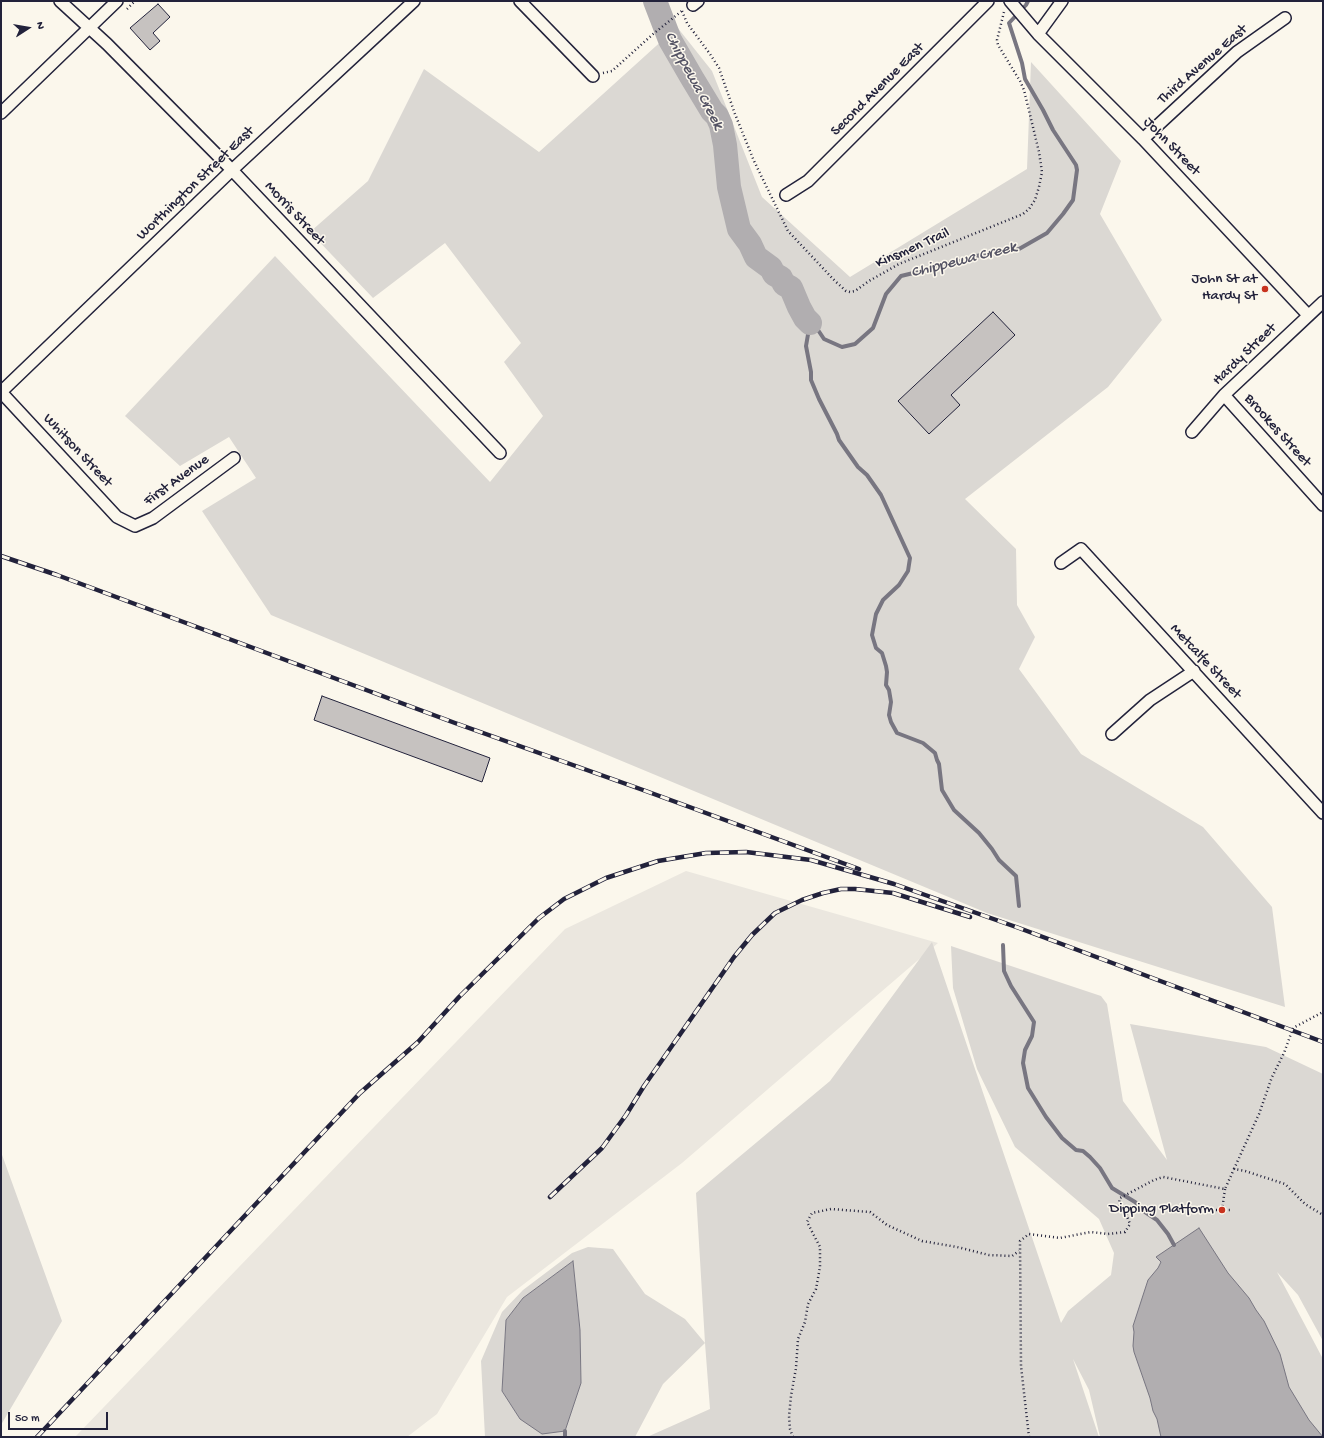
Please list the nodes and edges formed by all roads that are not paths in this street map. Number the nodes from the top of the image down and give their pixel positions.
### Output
1 (60, 1) edge
2 (117, 1) edge
3 (414, 1) edge
4 (520, 1) edge
5 (988, 1) edge
6 (1010, 1) edge
7 (1062, 1) edge
8 (1285, 18) dead end
9 (90, 26) junction
10 (1038, 34) junction
11 (592, 76) road end
12 (1, 113) edge
13 (1143, 139) junction
14 (232, 170) junction
15 (786, 195) dead end
16 (1323, 302) edge
17 (1308, 315) junction
18 (1, 392) edge
19 (1224, 395) junction
20 (1192, 432) dead end
21 (500, 453) dead end
22 (234, 458) dead end
23 (1323, 505) edge
24 (135, 526) joint
25 (1061, 563) dead end
26 (1194, 671) junction
27 (1112, 734) dead end
28 (1323, 813) edge

1 - 9 street, Morris Street
2 - 9 street
3 - 14 street, Worthington Street East
4 - 11 street
5 - 15 street, Second Avenue East
6 - 10 street, John Street
7 - 10 street
8 - 13 street, Third Avenue East
9 - 12 street
9 - 14 street, Morris Street
10 - 13 street, John Street
13 - 17 street, John Street
14 - 18 street, Worthington Street East
14 - 21 street, Morris Street
16 - 17 street, Hardy Street
17 - 19 street, Hardy Street
18 - 24 street, Whitson Street
19 - 20 street, Hardy Street
19 - 23 street, Brookes Street
22 - 24 street, First Avenue
25 - 26 street, Metcalfe Street
26 - 27 street
26 - 28 street, Metcalfe Street

